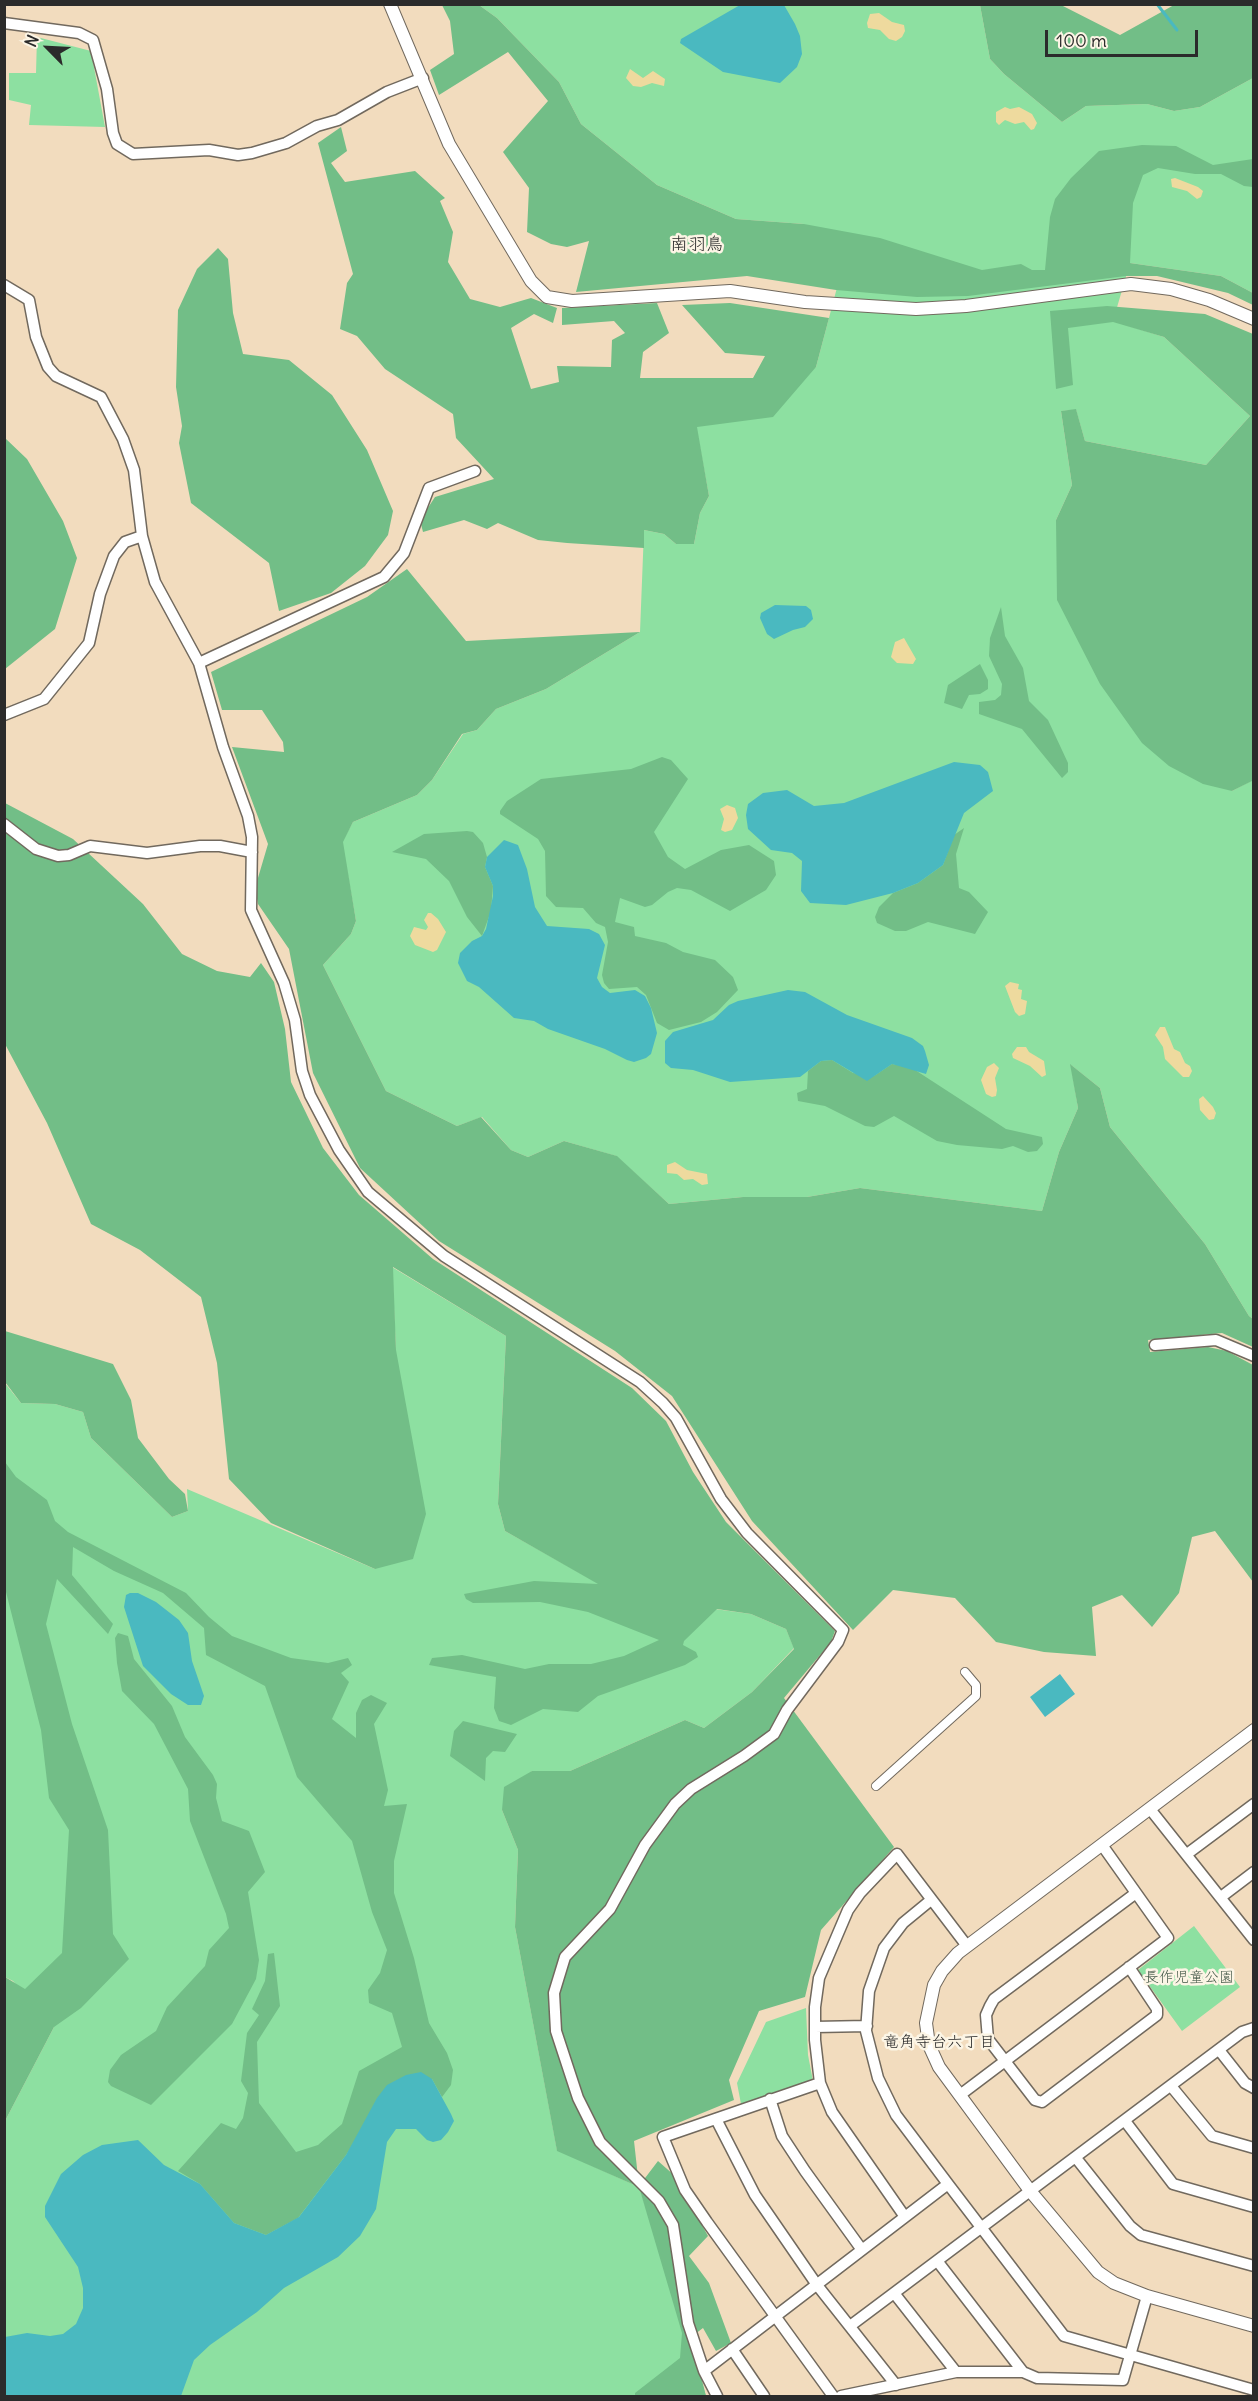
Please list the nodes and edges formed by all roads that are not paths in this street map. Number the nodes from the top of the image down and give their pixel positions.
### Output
1 (390, 4) edge
2 (4, 24) edge
3 (423, 78) junction
4 (4, 285) edge
5 (1254, 319) edge
6 (475, 471) dead end
7 (142, 536) junction
8 (199, 663) junction
9 (4, 715) edge
10 (4, 824) edge
11 (252, 852) junction
12 (1155, 1345) dead end
13 (1254, 1356) edge
14 (965, 1672) dead end
15 (1254, 1730) edge
16 (876, 1786) dead end
17 (1254, 1804) edge
18 (1150, 1809) junction
19 (1102, 1845) junction
20 (1187, 1854) junction
21 (1254, 1872) edge
22 (1136, 1893) junction
23 (1221, 1897) junction
24 (931, 1900) junction
25 (1254, 1940) edge
26 (967, 1946) junction
27 (1130, 1967) junction
28 (867, 2026) junction
29 (815, 2027) junction
30 (1254, 2028) edge
31 (1219, 2050) junction
32 (1004, 2061) junction
33 (820, 2083) junction
34 (1171, 2086) junction
35 (1254, 2088) edge
36 (960, 2095) junction
37 (770, 2099) junction
38 (716, 2119) junction
39 (1125, 2121) junction
40 (1254, 2148) edge
41 (1076, 2158) junction
42 (948, 2184) junction
43 (1031, 2193) junction
44 (1254, 2207) edge
45 (905, 2217) junction
46 (982, 2228) junction
47 (862, 2250) junction
48 (938, 2262) junction
49 (1254, 2266) edge
50 (817, 2285) junction
51 (894, 2293) junction
52 (1147, 2296) junction
53 (775, 2317) junction
54 (850, 2326) junction
55 (1254, 2326) edge
56 (732, 2349) junction
57 (1130, 2355) junction
58 (704, 2371) junction
59 (956, 2372) junction
60 (1023, 2372) junction
61 (896, 2385) junction
62 (1254, 2390) edge
63 (717, 2397) edge
64 (764, 2397) edge
65 (833, 2397) edge
66 (840, 2397) edge

1 - 3 street
2 - 3 street
3 - 5 street
4 - 7 street
6 - 8 street
7 - 8 street
7 - 9 street
8 - 11 street
10 - 11 street
11 - 58 street
12 - 13 street
14 - 16 street
15 - 18 street
17 - 20 street
18 - 19 street
18 - 20 street
19 - 22 street
19 - 26 street
20 - 23 street
21 - 23 street
22 - 27 street
22 - 32 street
23 - 25 street
24 - 26 street
24 - 28 street
24 - 29 street
26 - 36 street
27 - 32 street
27 - 32 street
28 - 29 street
28 - 42 street
29 - 33 street
30 - 31 street
31 - 34 street
31 - 35 street
32 - 36 street
33 - 37 street
33 - 45 street
34 - 39 street
34 - 40 street
36 - 43 street
37 - 38 street
37 - 47 street
38 - 50 street
38 - 53 street
39 - 41 street
39 - 44 street
41 - 43 street
41 - 49 street
42 - 45 street
42 - 46 street
43 - 46 street
43 - 52 street
45 - 47 street
46 - 48 street
46 - 57 street
47 - 50 street
48 - 51 street
48 - 60 street
50 - 53 street
50 - 54 street
51 - 54 street
51 - 59 street
52 - 55 street
52 - 57 street
53 - 56 street
53 - 65 street
54 - 61 street
56 - 58 street
56 - 64 street
57 - 60 street
57 - 62 street
58 - 63 street
59 - 60 street
59 - 61 street
61 - 66 street

